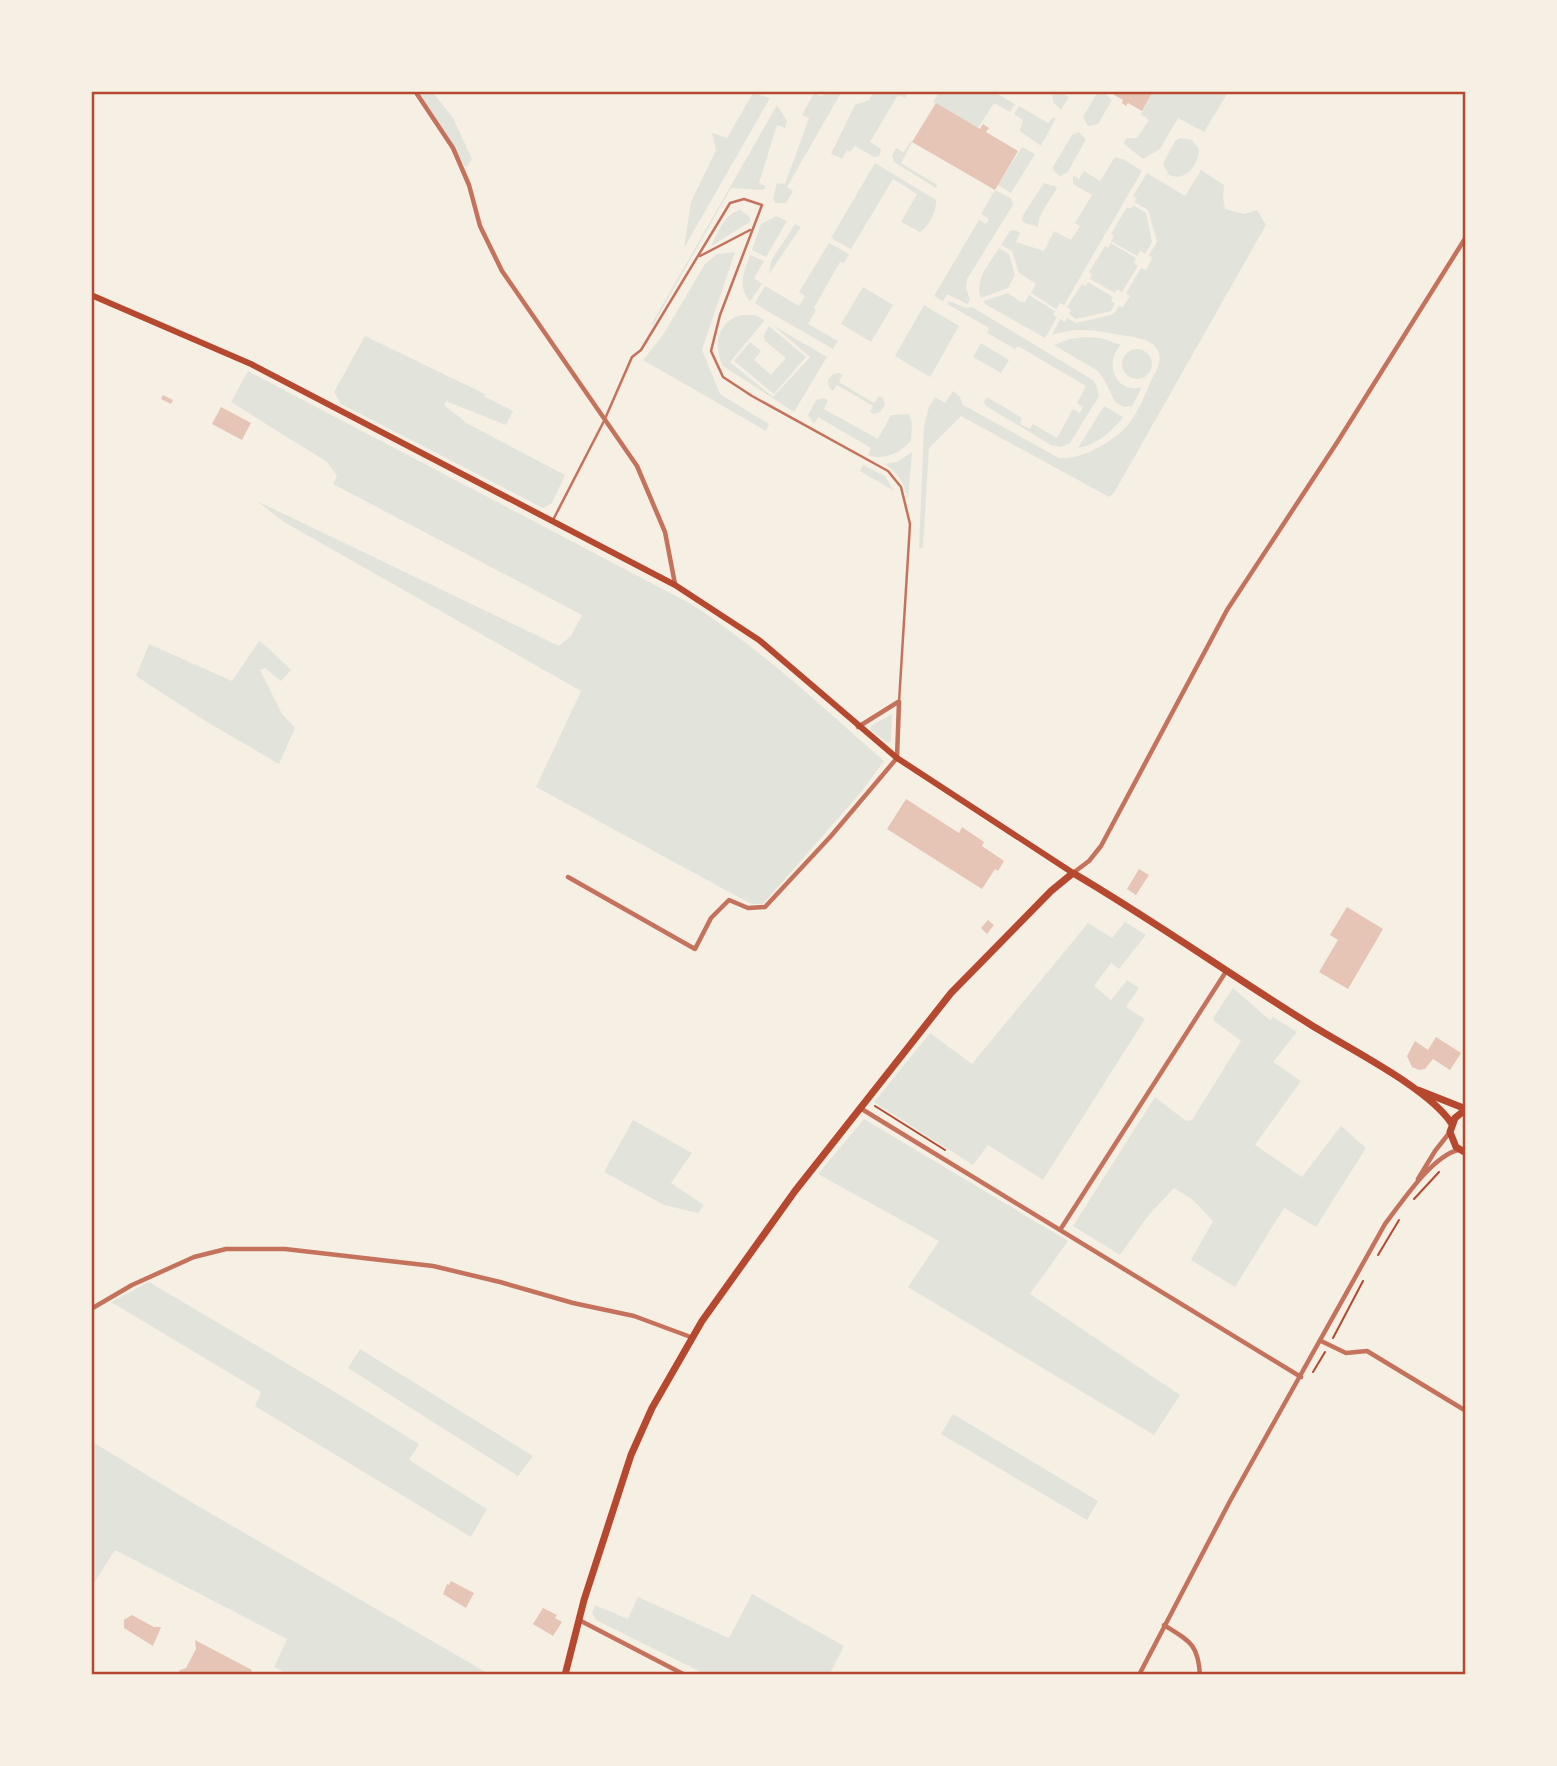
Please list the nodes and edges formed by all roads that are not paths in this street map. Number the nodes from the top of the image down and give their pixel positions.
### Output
1 (415, 91) edge
2 (752, 229) junction
3 (1466, 237) edge
4 (697, 258) junction
5 (91, 295) edge
6 (604, 421) junction
7 (553, 520) junction
8 (675, 585) junction
9 (899, 702) junction
10 (858, 727) junction
11 (897, 758) junction
12 (1073, 873) junction
13 (568, 877) dead end
14 (1227, 970) junction
15 (1417, 1090) junction
16 (859, 1108) junction
17 (1466, 1109) edge
18 (1451, 1128) junction
19 (1462, 1152) edge
20 (1416, 1183) junction
21 (1060, 1230) junction
22 (91, 1309) edge
23 (688, 1336) dead end
24 (1321, 1340) junction
25 (1301, 1377) junction
26 (1466, 1411) edge
27 (579, 1620) junction
28 (1164, 1625) junction
29 (565, 1675) edge
30 (685, 1675) edge
31 (1139, 1675) edge
32 (1200, 1675) edge

1 - 6 street
2 - 4 lane
2 - 4 lane
2 - 9 lane
3 - 12 street
4 - 6 lane
5 - 7 main road
6 - 7 lane
6 - 8 street
7 - 8 main road
8 - 10 main road
9 - 10 street
9 - 11 street
10 - 11 main road
11 - 12 main road
11 - 13 street
12 - 14 main road
12 - 16 main road
14 - 15 main road
14 - 21 street
15 - 17 main road
15 - 18 main road
16 - 21 street
16 - 27 main road
17 - 18 main road
18 - 19 main road
18 - 20 street
19 - 20 street
20 - 24 street
21 - 25 street
22 - 23 street
24 - 25 street
24 - 26 street
25 - 28 street
27 - 29 main road
27 - 30 street
28 - 31 street
28 - 32 street

